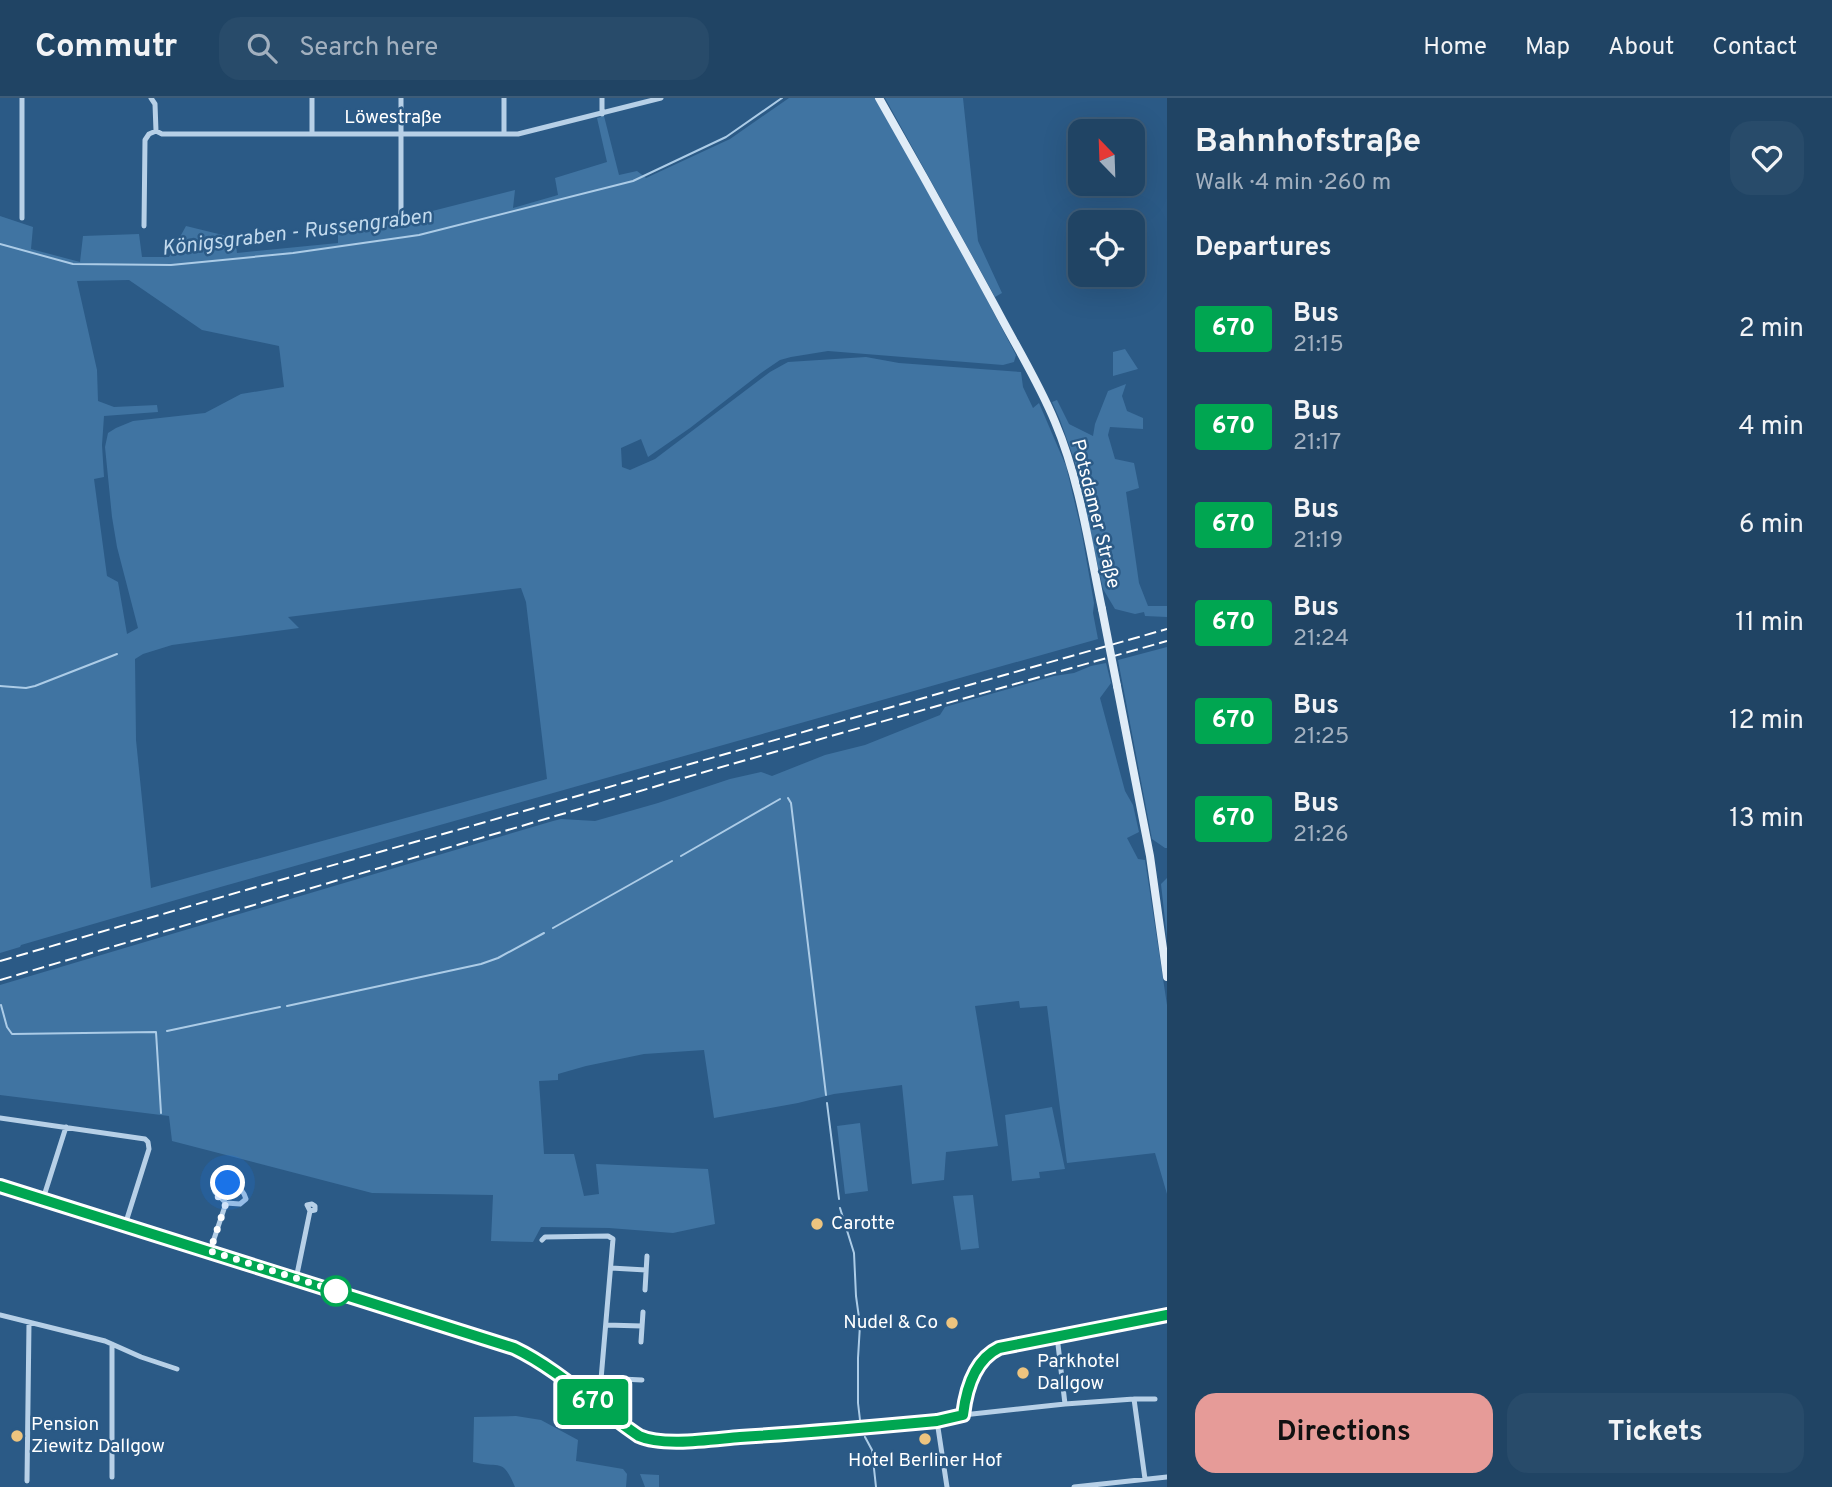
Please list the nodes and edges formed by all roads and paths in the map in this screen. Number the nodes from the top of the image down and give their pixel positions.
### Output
1 (22, 98) edge
2 (151, 98) edge
3 (312, 98) edge
4 (401, 98) edge
5 (504, 98) edge
6 (602, 98) edge
7 (661, 98) edge
8 (879, 98) edge
9 (602, 114) junction
10 (156, 131) junction
11 (312, 133) junction
12 (401, 134) junction
13 (504, 134) junction
14 (22, 218) dead end
15 (401, 224) dead end
16 (144, 226) dead end
17 (1167, 977) edge
18 (0, 1118) edge
19 (66, 1128) junction
20 (0, 1186) edge
21 (43, 1199) junction
22 (226, 1203) junction
23 (310, 1211) dead end
24 (125, 1225) junction
25 (542, 1240) dead end
26 (210, 1251) junction
27 (647, 1256) dead end
28 (611, 1268) junction
29 (646, 1270) junction
30 (296, 1279) junction
31 (645, 1290) dead end
32 (643, 1312) dead end
33 (0, 1315) edge
34 (1167, 1315) edge
35 (29, 1322) junction
36 (606, 1325) junction
37 (642, 1326) junction
38 (1057, 1336) junction
39 (641, 1342) dead end
40 (112, 1344) junction
41 (177, 1369) dead end
42 (601, 1378) junction
43 (642, 1380) dead end
44 (1134, 1399) junction
45 (1155, 1399) dead end
46 (593, 1402) junction
47 (1065, 1404) junction
48 (963, 1415) junction
49 (937, 1421) junction
50 (111, 1477) dead end
51 (1167, 1477) edge
52 (1145, 1479) junction
53 (27, 1481) dead end
54 (947, 1487) edge
55 (1074, 1487) edge

1 - 14 street
2 - 10 street
3 - 11 street
4 - 12 street
5 - 13 street
6 - 9 street
7 - 9 street, Löwestraße
8 - 17 street, Potsdamer Straße, bridge
9 - 13 street, Löwestraße
10 - 11 street, Löwestraße
10 - 16 street
11 - 12 street, Löwestraße
12 - 13 street, Löwestraße
12 - 15 street
18 - 19 street
19 - 21 street
19 - 24 street
20 - 21 street
21 - 24 street
22 - 22 street
22 - 26 street
23 - 30 street
24 - 26 street
25 - 28 street
26 - 30 street
27 - 29 street
28 - 29 street
28 - 36 street
29 - 31 street
30 - 46 street
32 - 37 street
33 - 35 street
34 - 38 street
35 - 40 street
35 - 53 street
36 - 37 street
36 - 42 street
37 - 39 street
38 - 47 street
38 - 48 street
40 - 41 street
40 - 50 street
42 - 43 street
42 - 46 street
44 - 45 street
44 - 47 street
44 - 52 street
46 - 49 street
47 - 48 street
48 - 49 street
49 - 54 street
51 - 52 street
52 - 55 street

